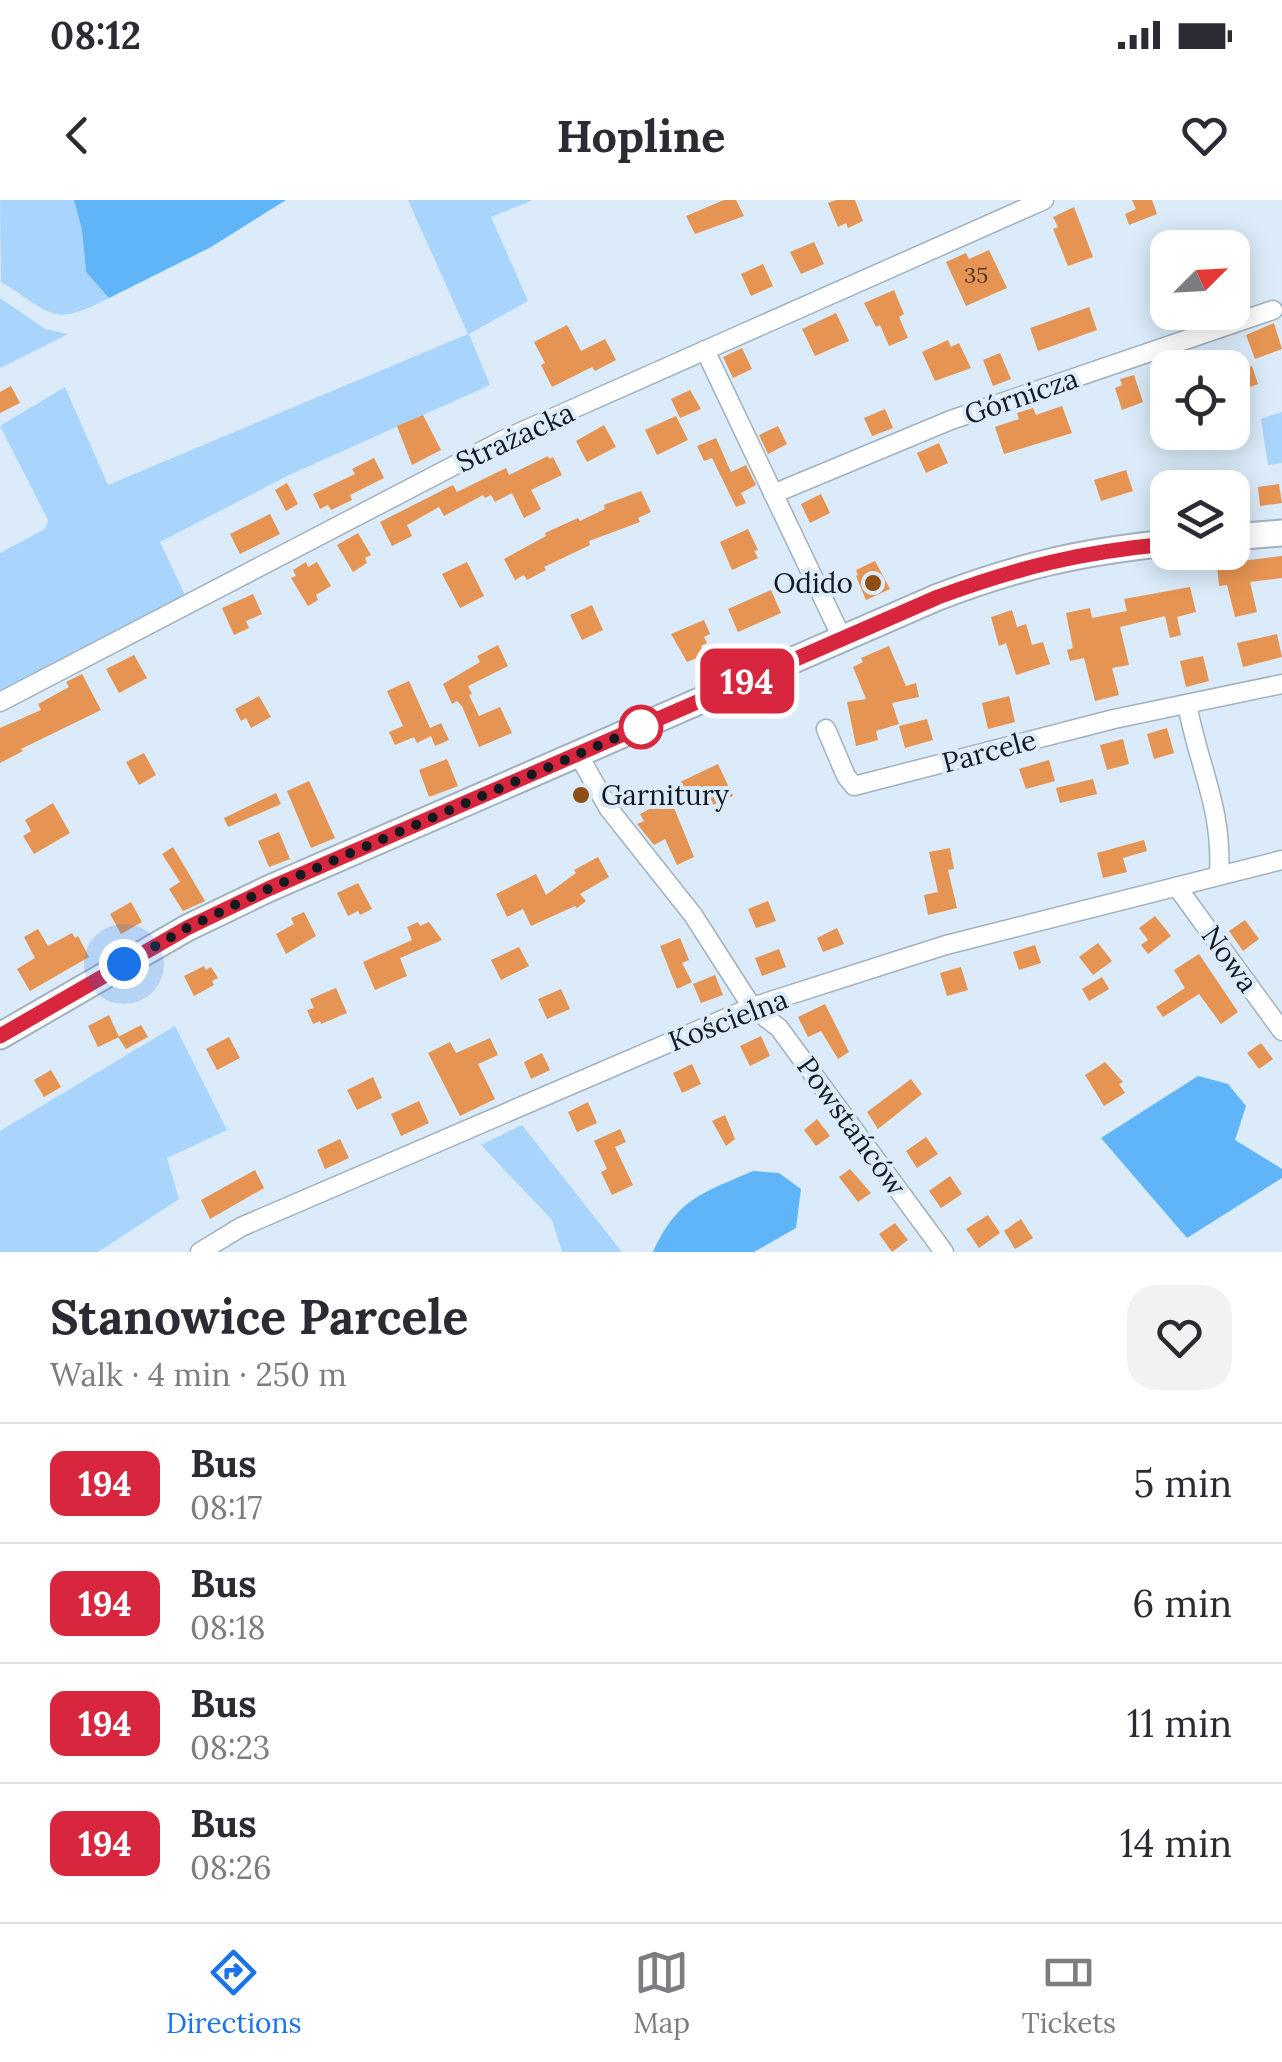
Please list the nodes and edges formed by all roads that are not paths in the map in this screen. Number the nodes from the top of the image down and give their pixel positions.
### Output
1 (1044, 200) edge
2 (1273, 310) dead end
3 (706, 350) junction
4 (773, 494) junction
5 (1282, 533) edge
6 (1250, 536) edge
7 (1150, 546) edge
8 (842, 638) junction
9 (1282, 684) edge
10 (0, 702) edge
11 (1187, 704) junction
12 (826, 729) dead end
13 (578, 754) junction
14 (1282, 860) edge
15 (1220, 875) junction
16 (1177, 887) junction
17 (752, 1007) junction
18 (1282, 1031) edge
19 (0, 1036) edge
20 (200, 1252) edge
21 (944, 1252) edge

1 - 3 street, Strażacka
2 - 4 street, Górnicza
3 - 4 street
3 - 10 street, Strażacka
4 - 8 street
5 - 6 main road
7 - 8 main road
8 - 13 main road
9 - 11 street, Parcele
11 - 12 street, Parcele
11 - 15 street
13 - 17 street, Powstańców
13 - 19 main road
14 - 15 street, Kościelna
15 - 16 street, Kościelna
16 - 17 street, Kościelna
16 - 18 street, Nowa
17 - 20 street, Kościelna
17 - 21 street, Powstańców

